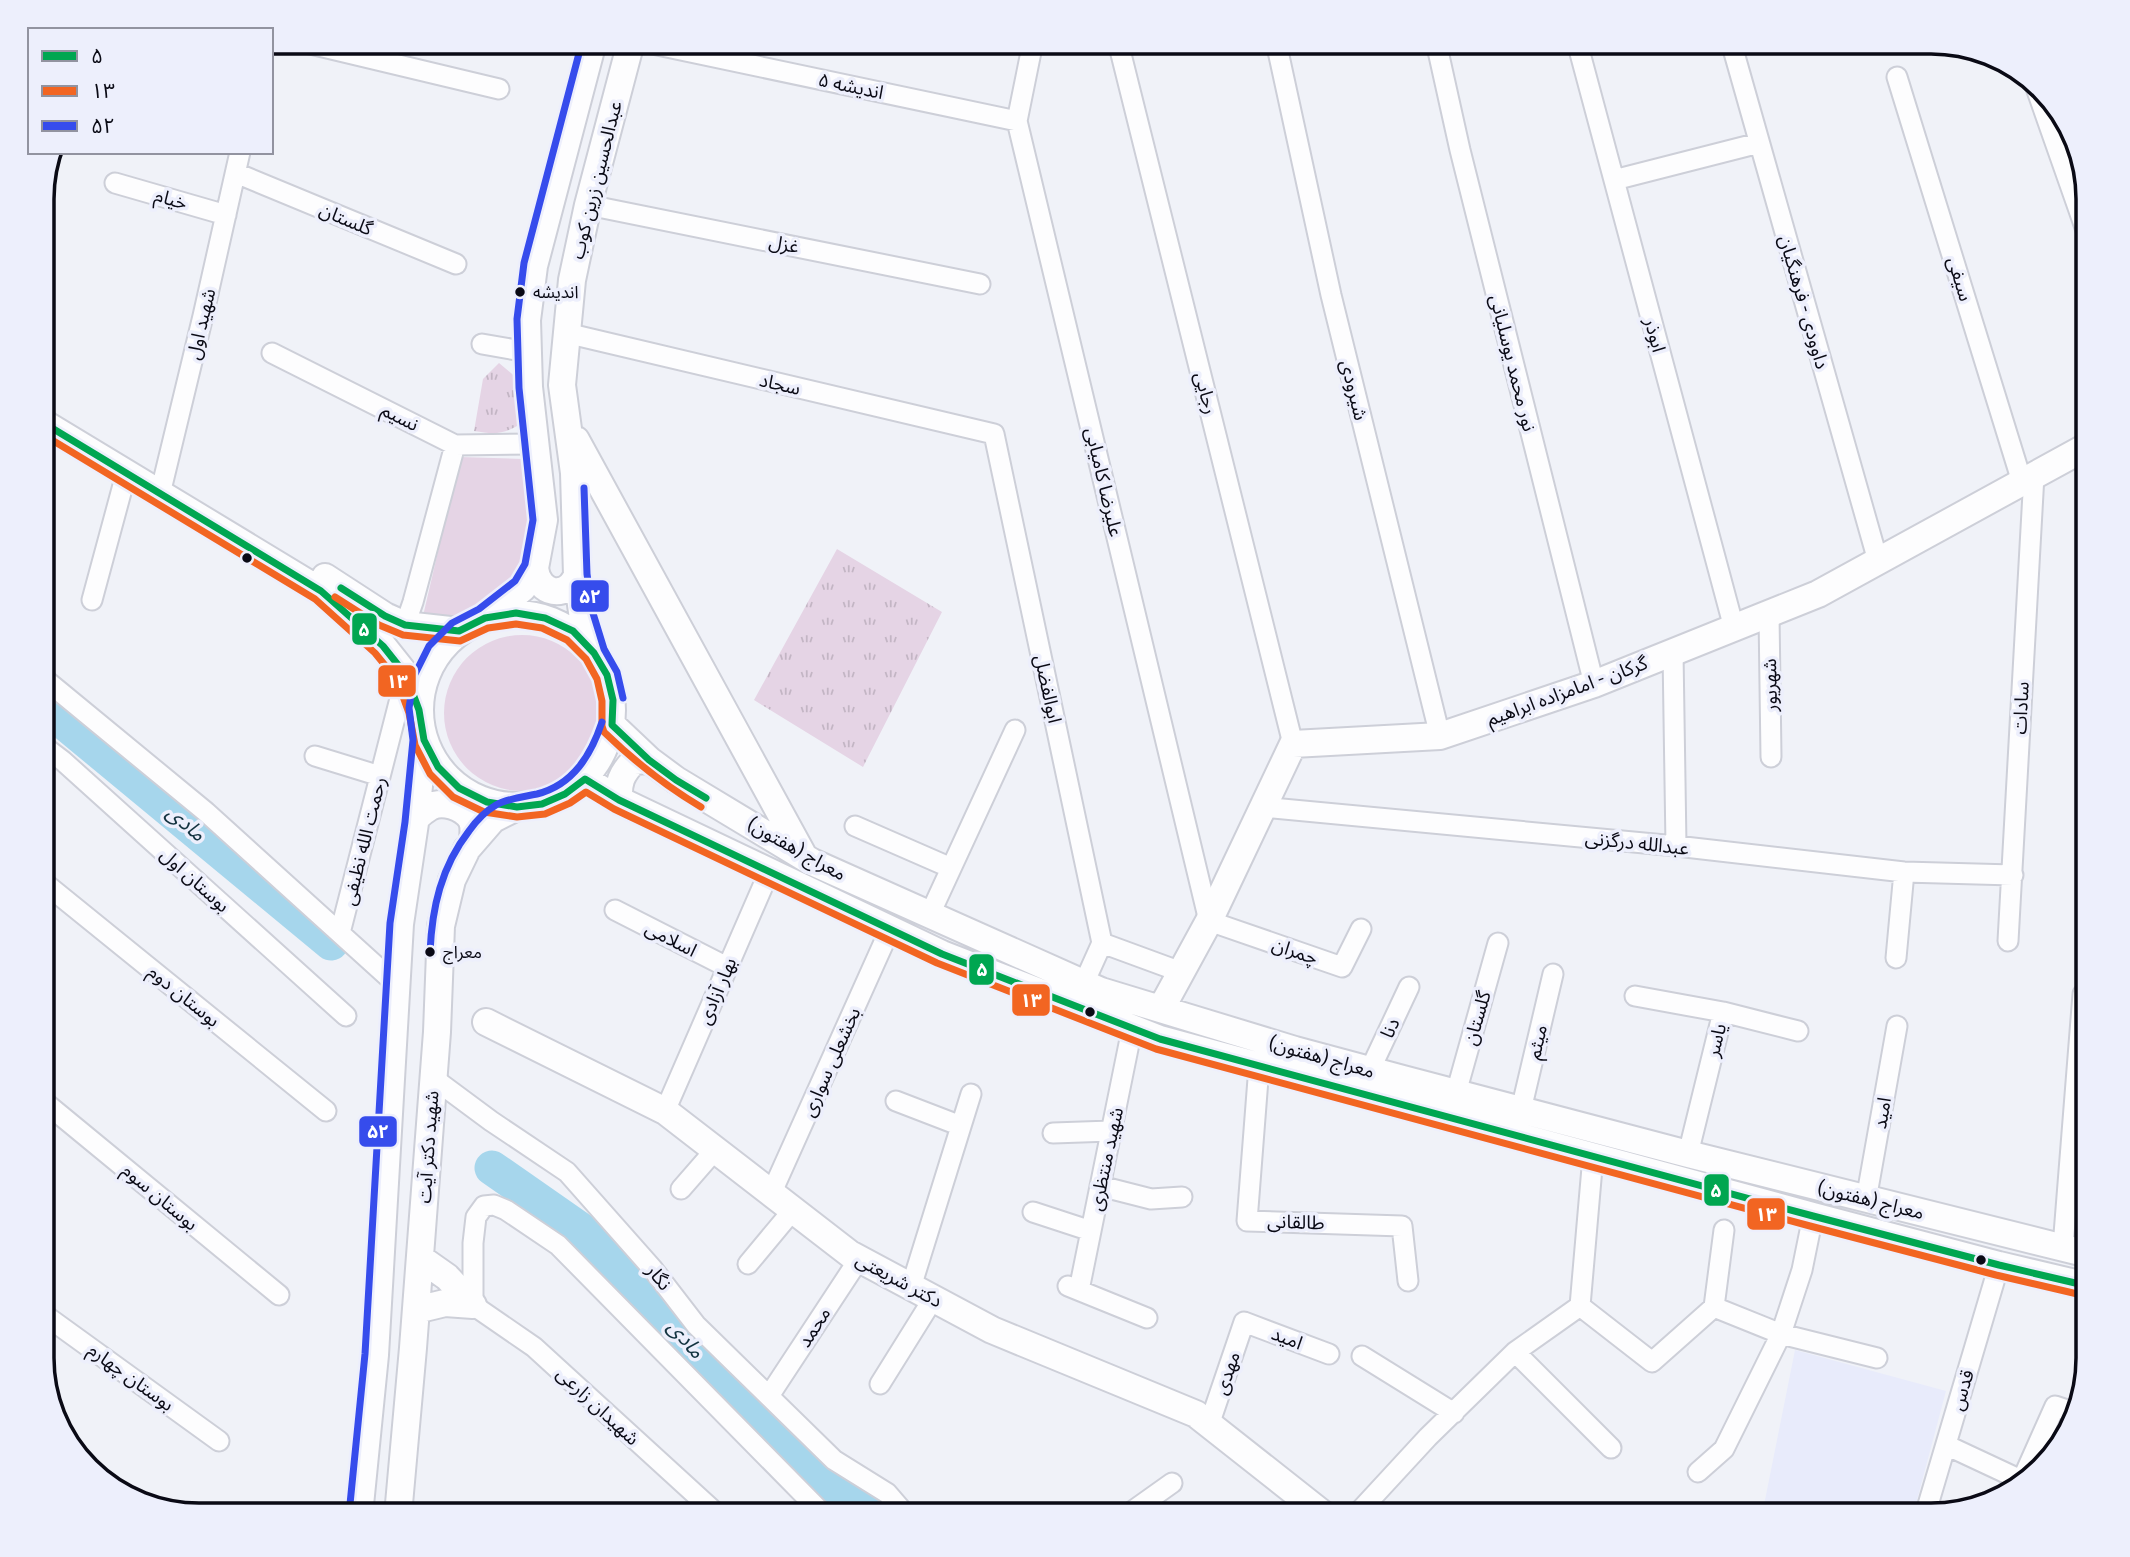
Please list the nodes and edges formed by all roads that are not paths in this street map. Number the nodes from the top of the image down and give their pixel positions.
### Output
1 (352, 54) edge
2 (590, 54) edge
3 (628, 54) edge
4 (700, 54) edge
5 (1031, 54) edge
6 (1121, 54) edge
7 (1279, 54) edge
8 (1439, 54) edge
9 (1580, 54) edge
10 (1734, 54) edge
11 (1897, 77) dead end
12 (499, 89) dead end
13 (2043, 108) edge
14 (1017, 121) junction
15 (1759, 143) junction
16 (240, 154) edge
17 (236, 173) junction
18 (1614, 180) junction
19 (115, 183) dead end
20 (2076, 202) edge
21 (588, 205) junction
22 (226, 215) junction
23 (456, 264) dead end
24 (980, 284) dead end
25 (566, 334) junction
26 (482, 344) dead end
27 (528, 352) junction
28 (272, 353) dead end
29 (566, 423) junction
30 (55, 426) edge
31 (55, 427) edge
32 (994, 434) joint
33 (536, 444) junction
34 (455, 445) junction
35 (2076, 453) edge
36 (126, 474) junction
37 (2028, 479) junction
38 (162, 486) junction
39 (1878, 561) junction
40 (535, 568) junction
41 (578, 575) junction
42 (92, 600) dead end
43 (1769, 614) junction
44 (485, 618) junction
45 (405, 625) junction
46 (1734, 628) junction
47 (459, 631) junction
48 (1673, 652) junction
49 (594, 653) junction
50 (406, 675) junction
51 (1594, 684) junction
52 (55, 688) edge
53 (419, 710) junction
54 (612, 725) junction
55 (1015, 730) dead end
56 (1440, 736) junction
57 (424, 740) junction
58 (1293, 744) junction
59 (55, 755) edge
60 (315, 756) dead end
61 (1771, 757) dead end
62 (649, 760) junction
63 (380, 776) junction
64 (585, 779) junction
65 (619, 800) junction
66 (517, 807) junction
67 (1262, 807) junction
68 (416, 818) junction
69 (855, 826) dead end
70 (473, 842) junction
71 (1676, 846) junction
72 (803, 856) junction
73 (942, 864) dead end
74 (769, 872) junction
75 (1904, 872) junction
76 (2013, 875) junction
77 (55, 892) edge
78 (615, 910) dead end
79 (930, 914) junction
80 (1209, 921) junction
81 (890, 929) junction
82 (1360, 929) dead end
83 (340, 933) junction
84 (2008, 941) dead end
85 (1102, 943) junction
86 (1498, 943) dead end
87 (1896, 958) dead end
88 (727, 967) junction
89 (1181, 972) junction
90 (1553, 974) dead end
91 (1084, 983) junction
92 (396, 984) junction
93 (1409, 987) dead end
94 (1635, 996) dead end
95 (1161, 1009) junction
96 (1723, 1012) junction
97 (346, 1016) dead end
98 (486, 1022) dead end
99 (1897, 1026) dead end
100 (1132, 1029) junction
101 (1798, 1031) dead end
102 (1259, 1066) junction
103 (1370, 1070) junction
104 (433, 1078) junction
105 (1456, 1093) junction
106 (971, 1094) dead end
107 (896, 1101) dead end
108 (55, 1111) edge
109 (326, 1111) dead end
110 (665, 1111) junction
111 (1517, 1122) junction
112 (961, 1126) junction
113 (1111, 1131) junction
114 (1053, 1133) dead end
115 (715, 1150) junction
116 (1688, 1154) junction
117 (1593, 1156) junction
118 (1100, 1186) junction
119 (681, 1189) dead end
120 (771, 1194) junction
121 (1182, 1196) dead end
122 (1867, 1200) junction
123 (793, 1210) junction
124 (1033, 1212) dead end
125 (1813, 1216) junction
126 (1724, 1230) dead end
127 (1091, 1231) junction
128 (2076, 1251) edge
129 (420, 1258) junction
130 (859, 1259) junction
131 (748, 1264) dead end
132 (1999, 1265) junction
133 (1408, 1281) dead end
134 (2076, 1283) edge
135 (922, 1293) junction
136 (278, 1295) dead end
137 (472, 1306) junction
138 (1580, 1306) junction
139 (1714, 1307) junction
140 (416, 1310) junction
141 (1147, 1318) dead end
142 (55, 1322) edge
143 (1244, 1322) joint
144 (1781, 1334) junction
145 (1515, 1352) junction
146 (1329, 1354) dead end
147 (1362, 1356) dead end
148 (1877, 1358) dead end
149 (880, 1384) dead end
150 (768, 1396) junction
151 (2063, 1409) edge
152 (1454, 1413) junction
153 (1209, 1425) junction
154 (219, 1441) dead end
155 (1946, 1445) junction
156 (1611, 1448) dead end
157 (2034, 1458) edge
158 (1698, 1472) dead end
159 (2014, 1476) edge
160 (1172, 1483) dead end
161 (360, 1503) edge
162 (399, 1503) edge
163 (705, 1503) edge
164 (812, 1503) edge
165 (896, 1503) edge
166 (1145, 1503) edge
167 (1309, 1503) edge
168 (1367, 1503) edge
169 (1928, 1503) edge

1 - 12 street
2 - 27 main road, عبدالحسین زرین کوب
3 - 21 main road, عبدالحسین زرین کوب
4 - 14 street, اندیشه ۵
5 - 14 street, علیرضا کامیابی
6 - 58 street, رجایی
7 - 56 street, شیرودی
8 - 51 street, نور محمد یوسلیانی
9 - 18 street, ابوذر
10 - 15 street, داوودی - فرهنگیان
11 - 37 street, سیفی
13 - 20 street
14 - 80 street, علیرضا کامیابی
15 - 18 street
15 - 39 street, داوودی - فرهنگیان
16 - 17 street, شهید اول
17 - 22 street, شهید اول
17 - 23 street, گلستان
18 - 46 street, ابوذر
19 - 22 street, خیام
21 - 24 street, غزل
21 - 25 main road, عبدالحسین زرین کوب
22 - 38 street, شهید اول
25 - 29 main road, عبدالحسین زرین کوب
25 - 32 street, سجاد
26 - 27 street
27 - 33 main road, عبدالحسین زرین کوب
28 - 34 street, نسیم
29 - 41 main road, عبدالحسین زرین کوب
29 - 72 main road
30 - 38 main road
31 - 36 main road
32 - 85 street, ابوالفضل
33 - 34 street, نسیم
33 - 40 main road, عبدالحسین زرین کوب
34 - 45 street
35 - 37 main road, گرکان - امامزاده ابراهیم
36 - 38 main road
36 - 42 street
37 - 39 main road, گرکان - امامزاده ابراهیم
37 - 76 street, سادات
38 - 45 main road
38 - 50 main road
39 - 43 main road, گرکان - امامزاده ابراهیم
40 - 41 main road
40 - 44 main road, عبدالحسین زرین کوب
41 - 49 main road, عبدالحسین زرین کوب
43 - 46 main road, گرکان - امامزاده ابراهیم
43 - 61 street, شهریور
44 - 47 main road
44 - 49 main road
45 - 47 main road
46 - 48 main road, گرکان - امامزاده ابراهیم
47 - 53 main road
48 - 51 main road, گرکان - امامزاده ابراهیم
48 - 71 street
49 - 54 main road
50 - 53 main road
50 - 63 street, رحمت الله نظیفی
51 - 56 main road, گرکان - امامزاده ابراهیم
52 - 83 street
53 - 57 main road
54 - 62 main road, معراج (هفتون)
54 - 64 main road
55 - 79 street
56 - 58 main road, گرکان - امامزاده ابراهیم
57 - 66 main road
57 - 68 main road, شهید دکتر آیت
58 - 67 main road
59 - 97 street, بوستان اول
60 - 63 street
62 - 65 main road
62 - 72 main road, معراج (هفتون)
63 - 83 street, رحمت الله نظیفی
64 - 65 main road, معراج (هفتون)
64 - 66 main road
65 - 74 main road, معراج (هفتون)
66 - 70 main road, شهید دکتر آیت
67 - 71 street, عبدالله درگزنی
67 - 80 main road
68 - 70 main road
68 - 92 main road, شهید دکتر آیت
69 - 73 street
70 - 104 main road, شهید دکتر آیت
71 - 75 street, عبدالله درگزنی
72 - 79 main road, معراج (هفتون)
74 - 81 main road, معراج (هفتون)
74 - 88 street, بهار آزادی
75 - 76 street, عبدالله درگزنی
75 - 87 street
76 - 84 street, سادات
77 - 109 street, بوستان دوم
78 - 88 street, اسلامی
79 - 91 main road, معراج (هفتون)
80 - 82 street, چمران
80 - 89 main road
81 - 100 main road, معراج (هفتون)
81 - 120 street, بخشعلی سواری
83 - 92 street
85 - 89 street
85 - 91 street
86 - 105 street, گلستان
88 - 110 street, بهار آزادی
89 - 95 main road
90 - 111 street, میثم
91 - 95 main road, معراج (هفتون)
92 - 161 main road, شهید دکتر آیت
93 - 103 street, دنا
94 - 96 street, یاسر
95 - 103 main road, معراج (هفتون)
96 - 101 street
96 - 116 street, یاسر
98 - 110 main road, دکتر شریعتی
99 - 122 street, امید
100 - 102 main road, معراج (هفتون)
100 - 113 street, شهید منتظری
102 - 111 main road, معراج (هفتون)
102 - 133 street, طالقانی
103 - 105 main road, معراج (هفتون)
104 - 129 main road, شهید دکتر آیت
104 - 150 street, نگار
105 - 111 main road, معراج (هفتون)
106 - 112 street
107 - 112 street
108 - 136 street, بوستان سوم
110 - 115 main road, دکتر شریعتی
111 - 116 main road, معراج (هفتون)
111 - 117 main road, معراج (هفتون)
112 - 135 street
113 - 114 street
113 - 118 street, شهید منتظری
115 - 119 street
115 - 120 main road, دکتر شریعتی
116 - 122 main road, معراج (هفتون)
117 - 125 main road, معراج (هفتون)
117 - 138 street
118 - 121 street
118 - 127 street, شهید منتظری
120 - 123 main road, دکتر شریعتی
122 - 128 main road, معراج (هفتون)
123 - 130 main road, دکتر شریعتی
123 - 131 street
124 - 127 street
125 - 132 main road, معراج (هفتون)
125 - 144 street
126 - 139 street
127 - 141 street, شهید منتظری
129 - 137 main road
129 - 140 main road, شهید دکتر آیت
130 - 135 main road, دکتر شریعتی
130 - 150 street, محمد
132 - 134 main road, معراج (هفتون)
132 - 155 street, قدس
135 - 149 street
135 - 153 main road, دکتر شریعتی
137 - 140 main road
137 - 163 street, شهیدان زارعی
137 - 164 street
138 - 139 street
138 - 145 street
139 - 144 street
140 - 162 main road, شهید دکتر آیت
142 - 154 street, بوستان چهارم
143 - 146 street, امید
143 - 153 street, مهدی
144 - 148 street
144 - 158 street
145 - 152 street
145 - 156 street
147 - 152 street
150 - 165 street, نگار
151 - 157 street
152 - 168 street
153 - 167 main road, دکتر شریعتی
155 - 159 street
155 - 169 street, قدس
160 - 166 street

